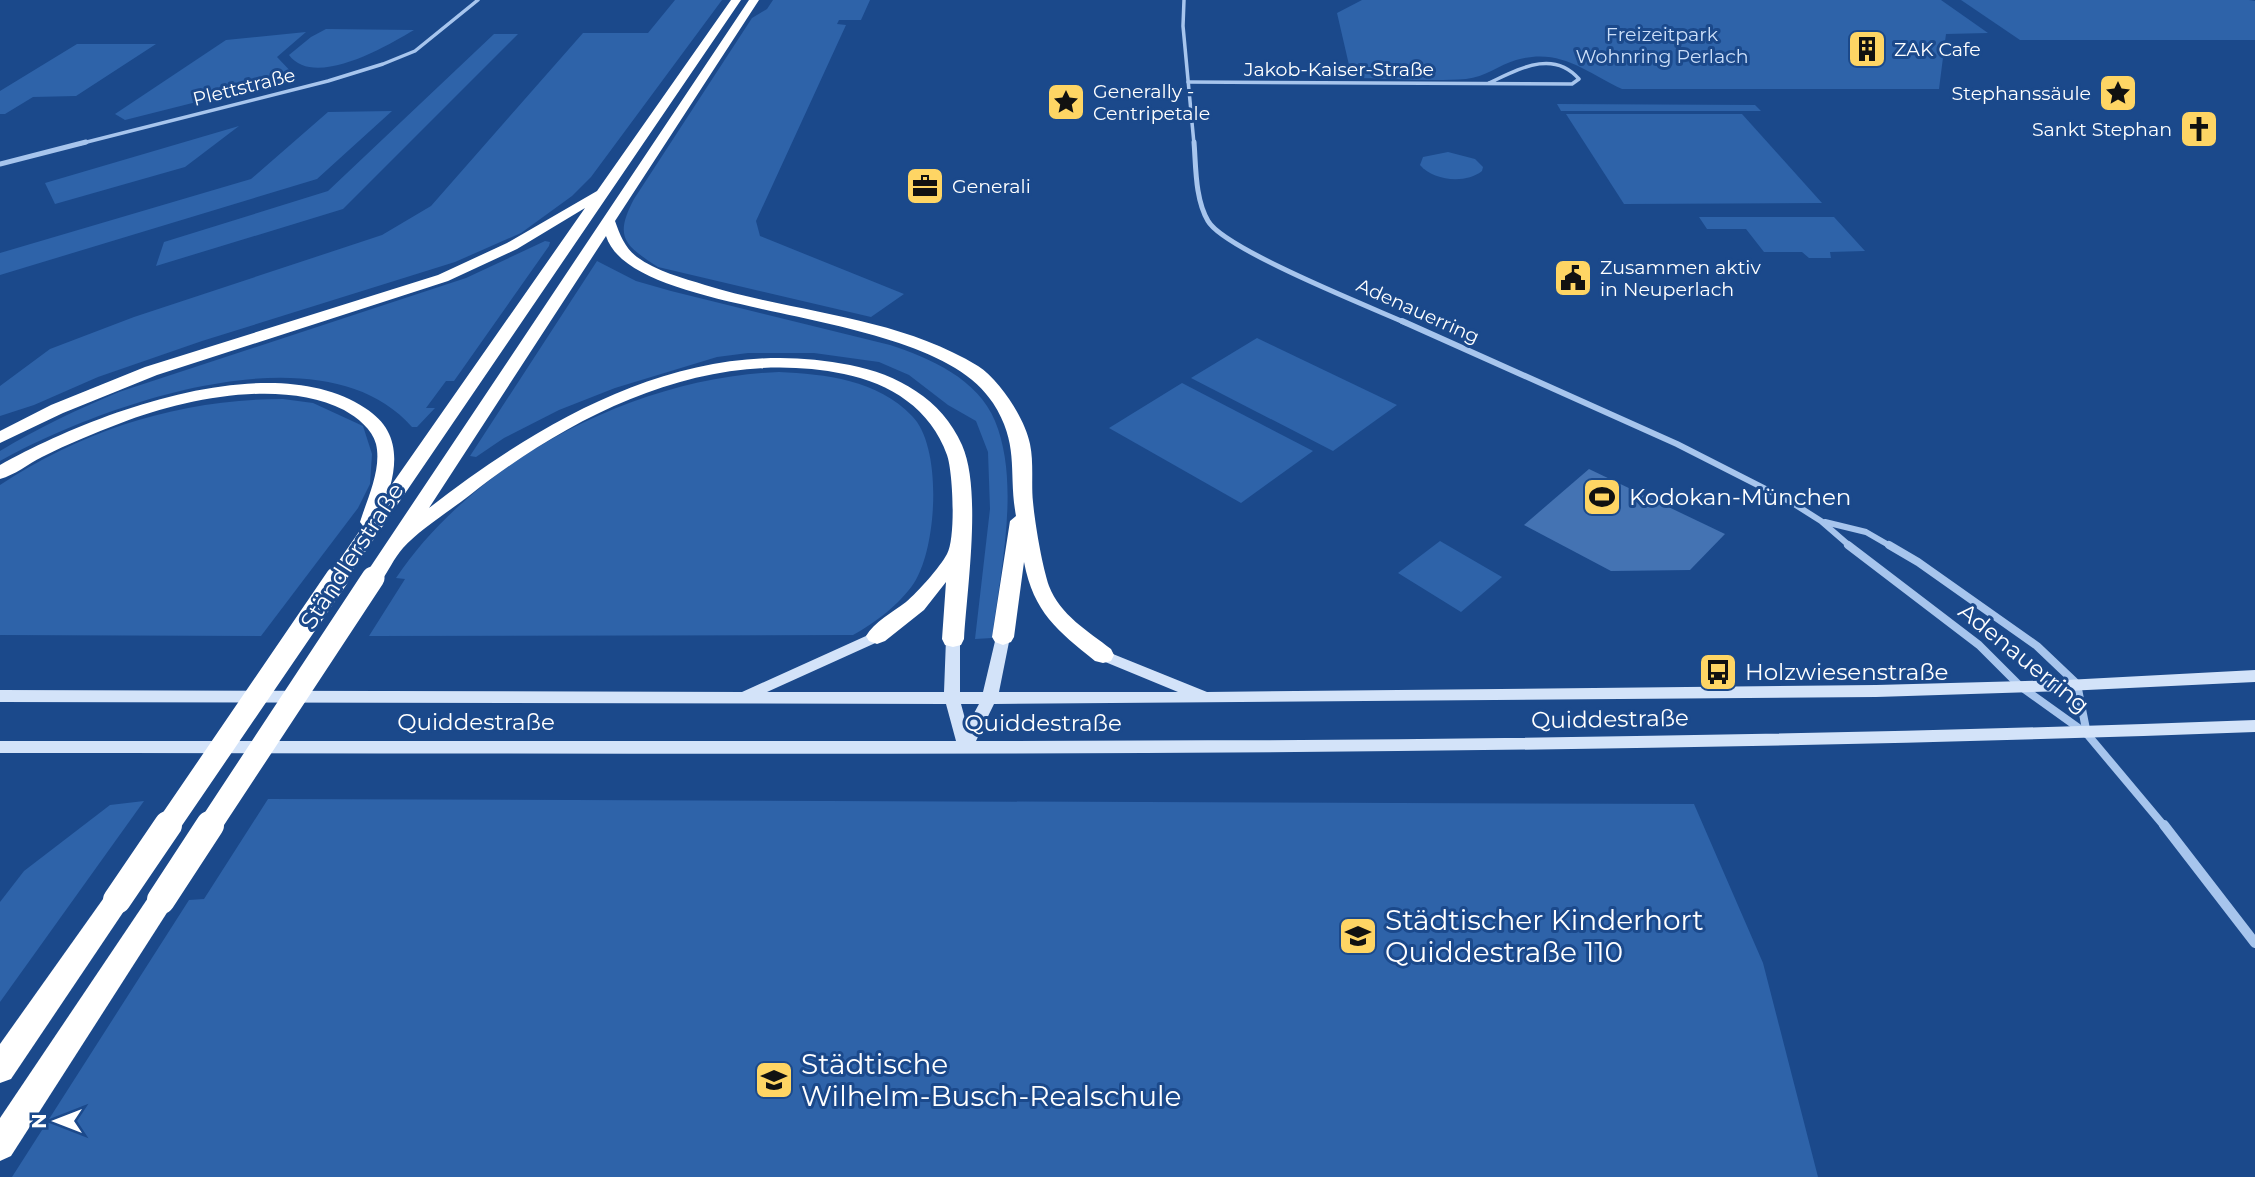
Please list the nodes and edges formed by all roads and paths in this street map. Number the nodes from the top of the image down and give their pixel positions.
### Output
1 (478, 0) edge
2 (736, 0) edge
3 (754, 0) edge
4 (1184, 0) edge
5 (1188, 82) junction
6 (1489, 83) junction
7 (0, 164) edge
8 (605, 190) junction
9 (608, 221) junction
10 (0, 438) edge
11 (0, 473) edge
12 (1023, 503) junction
13 (1821, 521) junction
14 (364, 541) junction
15 (397, 542) junction
16 (958, 554) junction
17 (877, 636) joint
18 (1003, 637) joint
19 (953, 639) joint
20 (1103, 655) joint
21 (2255, 676) edge
22 (2077, 684) junction
23 (2020, 686) junction
24 (0, 696) edge
25 (745, 696) junction
26 (952, 697) junction
27 (990, 697) junction
28 (1209, 698) junction
29 (2255, 726) edge
30 (2087, 734) junction
31 (965, 746) junction
32 (0, 747) edge
33 (2255, 943) edge
34 (0, 1069) edge
35 (0, 1145) edge

1 - 7 street, Plettstraße
2 - 8 highway, Ständlerstraße
3 - 9 highway, Ständlerstraße
4 - 5 street, Adenauerring
5 - 6 street, Jakob-Kaiser-Straße
5 - 13 street, Adenauerring
6 - 6 street, Jakob-Kaiser-Straße
8 - 10 highway
8 - 14 highway, Ständlerstraße
9 - 12 highway
9 - 15 highway, Ständlerstraße
11 - 14 highway
12 - 18 highway
12 - 20 highway
13 - 22 street, Adenauerring
13 - 23 street, Adenauerring
14 - 34 highway, Ständlerstraße, bridge
15 - 16 highway
15 - 35 highway, Ständlerstraße, bridge
16 - 17 highway
16 - 19 highway
17 - 25 main road
18 - 27 main road
19 - 26 main road
20 - 28 main road
21 - 22 main road, Quiddestraße
22 - 23 main road, Quiddestraße
22 - 30 street, Adenauerring
23 - 28 main road, Quiddestraße
23 - 30 street, Adenauerring
24 - 25 main road, Quiddestraße
25 - 26 main road, Quiddestraße
26 - 27 main road, Quiddestraße
26 - 31 main road
27 - 28 main road, Quiddestraße
27 - 31 main road
29 - 30 main road, Quiddestraße
30 - 31 main road, Quiddestraße
30 - 33 street
31 - 32 main road, Quiddestraße

